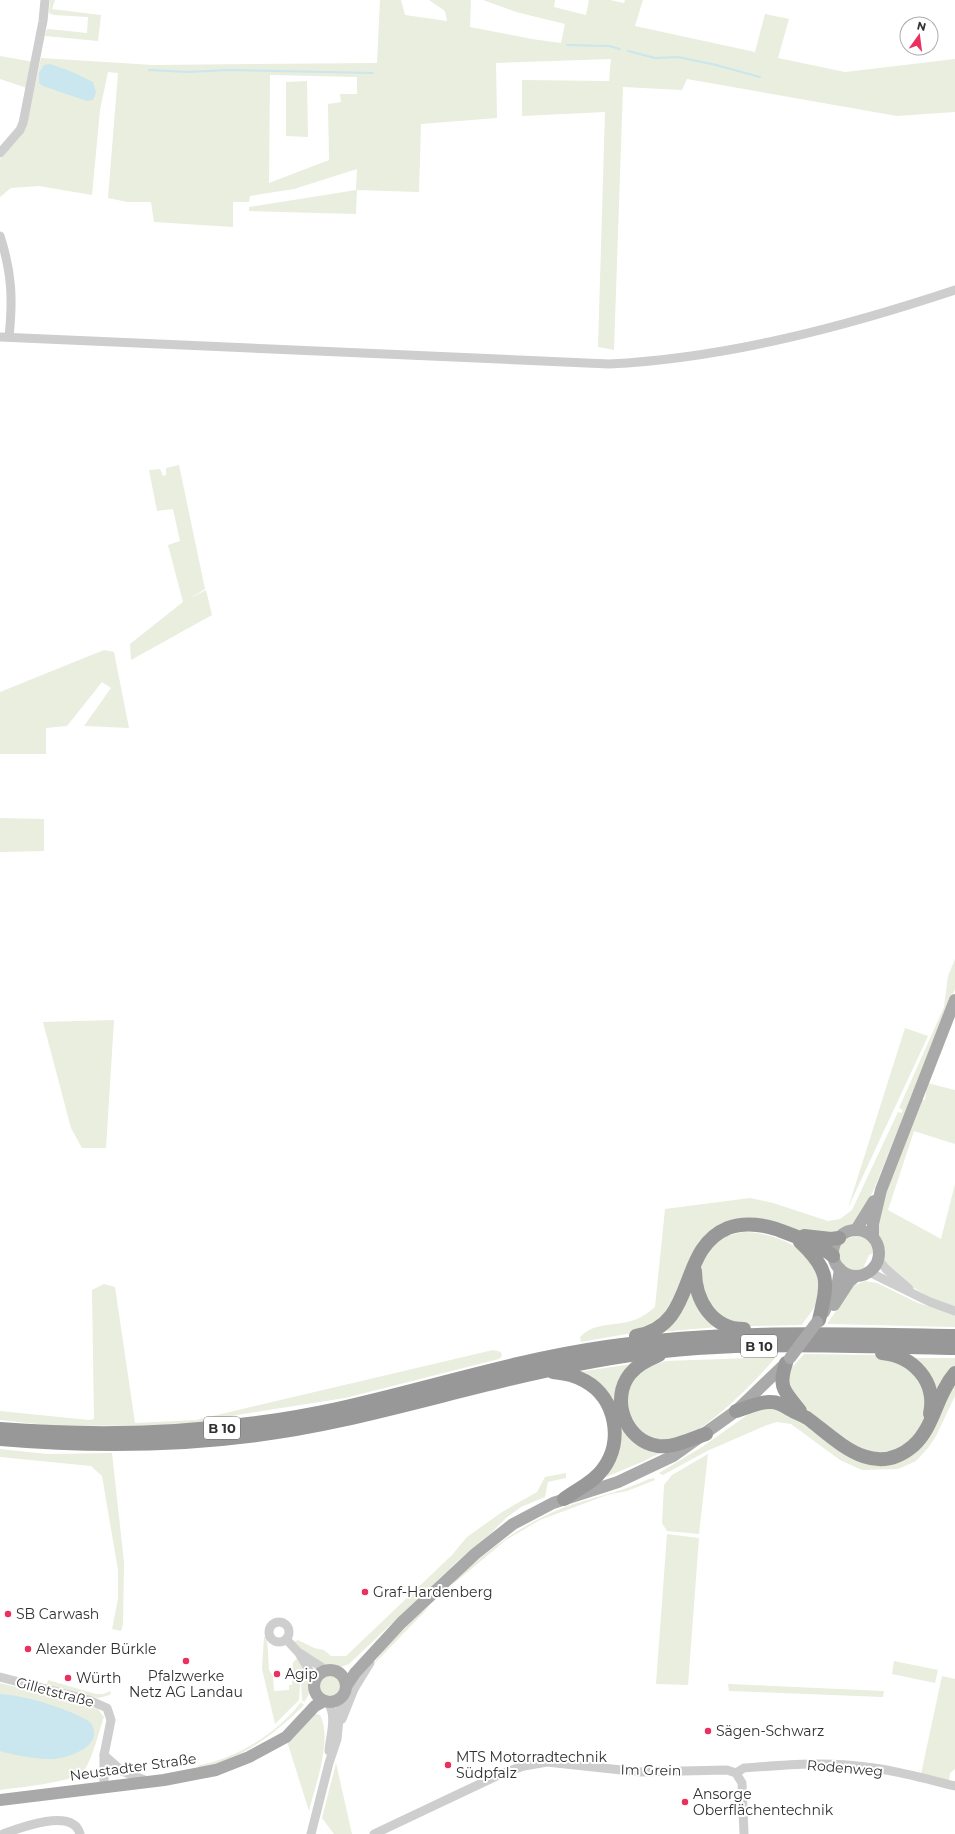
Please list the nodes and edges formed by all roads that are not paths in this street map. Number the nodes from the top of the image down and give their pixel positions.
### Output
1 (45, 0) edge
2 (0, 153) edge
3 (0, 236) edge
4 (955, 290) edge
5 (4, 337) edge
6 (955, 1000) edge
7 (881, 1190) junction
8 (856, 1230) junction
9 (793, 1235) junction
10 (839, 1238) junction
11 (873, 1238) junction
12 (834, 1256) junction
13 (878, 1259) junction
14 (696, 1264) junction
15 (840, 1269) junction
16 (869, 1272) junction
17 (856, 1276) junction
18 (915, 1295) junction
19 (955, 1311) edge
20 (818, 1321) junction
21 (778, 1334) junction
22 (955, 1336) edge
23 (850, 1346) junction
24 (606, 1347) junction
25 (955, 1348) edge
26 (668, 1350) junction
27 (788, 1361) junction
28 (544, 1370) junction
29 (955, 1374) edge
30 (736, 1411) junction
31 (806, 1417) junction
32 (928, 1427) junction
33 (0, 1429) edge
34 (706, 1434) junction
35 (0, 1439) edge
36 (564, 1499) junction
37 (401, 1623) junction
38 (286, 1639) dead end
39 (298, 1652) junction
40 (326, 1670) junction
41 (339, 1672) junction
42 (0, 1677) edge
43 (315, 1685) junction
44 (347, 1685) junction
45 (341, 1698) junction
46 (326, 1701) junction
47 (339, 1726) junction
48 (266, 1747) junction
49 (104, 1755) junction
50 (328, 1763) junction
51 (736, 1773) junction
52 (148, 1781) junction
53 (104, 1786) junction
54 (955, 1786) edge
55 (0, 1800) edge
56 (3, 1834) edge
57 (80, 1834) edge
58 (311, 1834) edge
59 (374, 1834) edge
60 (744, 1834) edge

1 - 2 street
3 - 5 street
4 - 5 street
6 - 7 main road
7 - 8 main road
7 - 11 main road
8 - 10 main road
8 - 11 main road
9 - 10 highway
9 - 12 highway
9 - 14 highway
9 - 20 highway
10 - 12 main road
11 - 13 main road
12 - 15 main road
13 - 16 main road
13 - 18 street
14 - 21 highway
14 - 24 highway
15 - 17 main road
15 - 20 main road
16 - 17 main road
16 - 18 street
17 - 20 main road
18 - 19 street
20 - 27 main road, bridge
21 - 22 highway, B 10
21 - 24 highway, B 10
23 - 25 highway, B 10
23 - 26 highway, B 10
23 - 32 highway
24 - 33 highway, B 10
26 - 28 highway, B 10
26 - 34 highway
27 - 30 main road
27 - 31 highway
28 - 35 highway, B 10
28 - 36 highway
29 - 32 highway
30 - 31 highway
30 - 34 main road
31 - 32 highway
34 - 36 main road
36 - 37 main road
37 - 41 main road
37 - 44 main road
37 - 47 street
38 - 39 street
39 - 40 street
39 - 43 street
40 - 41 main road
40 - 43 main road
41 - 44 main road
42 - 49 street, Gilletstraße
43 - 46 main road
43 - 48 main road, Neustadter Straße
44 - 45 main road
45 - 46 main road
45 - 47 street
46 - 48 main road, Neustadter Straße
46 - 50 street
47 - 50 street
48 - 52 main road, Neustadter Straße
49 - 52 street
49 - 53 street
50 - 58 street
51 - 54 street, Rodenweg
51 - 59 street, Im Grein
51 - 60 street
52 - 53 main road, Neustadter Straße
53 - 55 main road, Neustadter Straße
56 - 57 street

